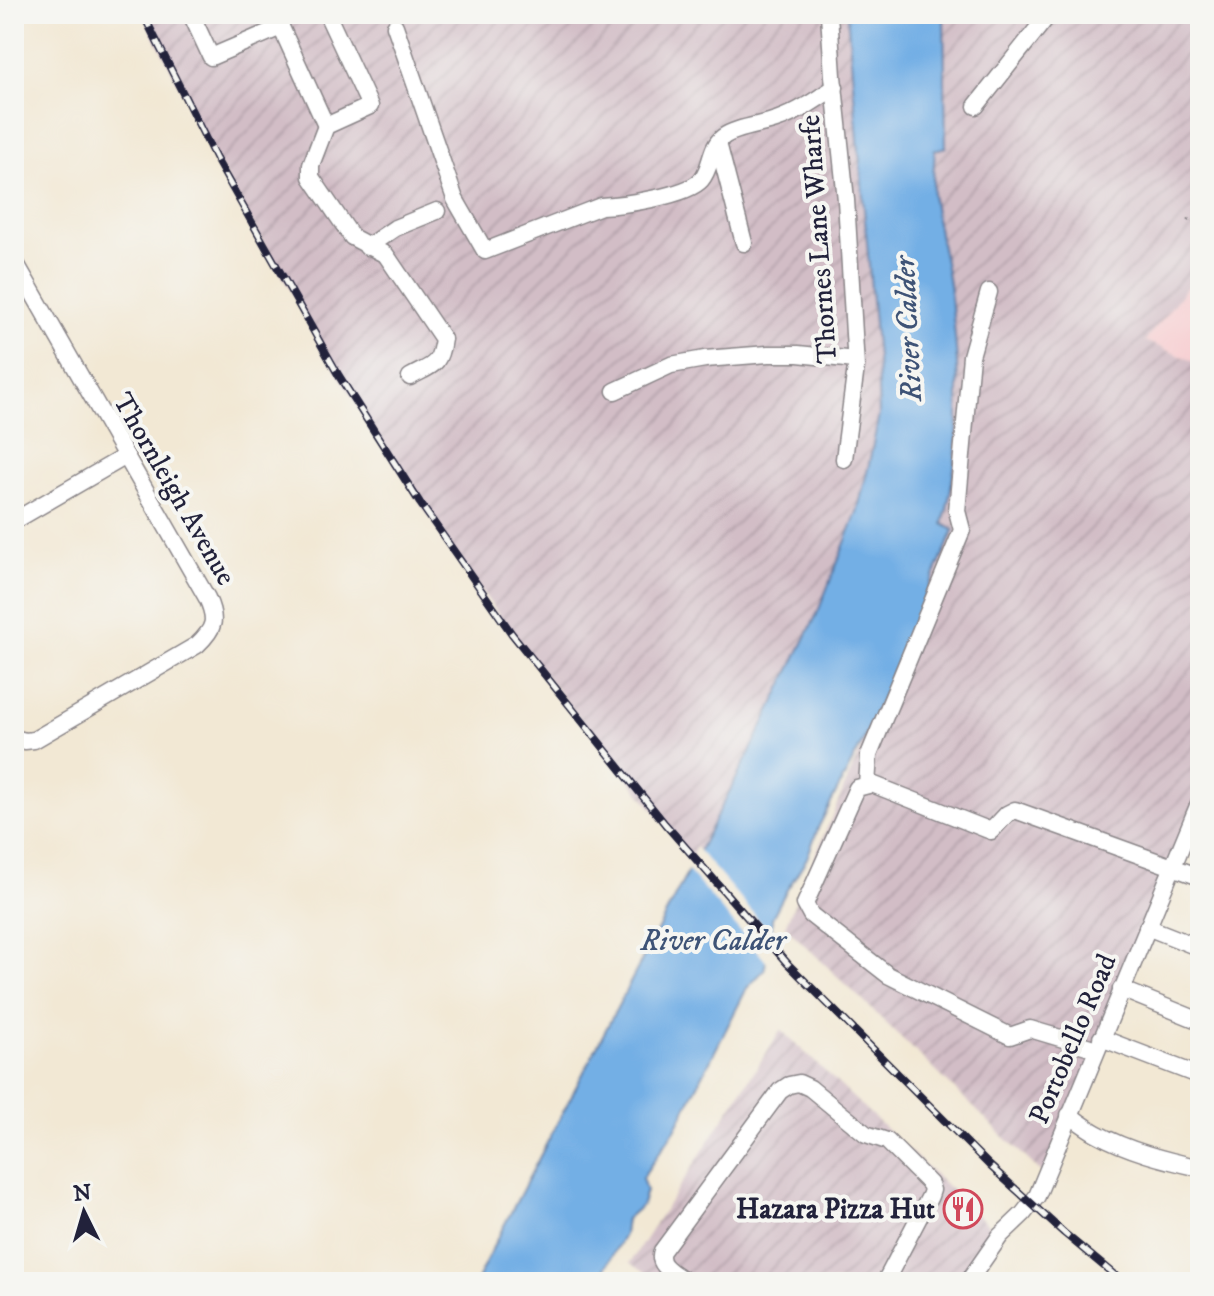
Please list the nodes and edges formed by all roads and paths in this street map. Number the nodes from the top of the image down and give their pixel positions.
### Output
1 (191, 14) edge
2 (327, 14) edge
3 (829, 14) edge
4 (1049, 14) edge
5 (278, 21) edge
6 (395, 26) dead end
7 (1200, 64) edge
8 (1200, 79) edge
9 (835, 87) junction
10 (976, 106) dead end
11 (326, 126) junction
12 (718, 143) junction
13 (437, 211) dead end
14 (1200, 214) edge
15 (1188, 220) dead end
16 (744, 243) dead end
17 (367, 247) junction
18 (14, 260) edge
19 (989, 292) dead end
20 (855, 360) junction
21 (410, 377) dead end
22 (615, 391) dead end
23 (126, 456) junction
24 (844, 459) dead end
25 (14, 521) edge
26 (14, 738) edge
27 (867, 785) junction
28 (1199, 805) edge
29 (1173, 866) junction
30 (1200, 877) edge
31 (1147, 927) junction
32 (1200, 948) edge
33 (1121, 989) junction
34 (1200, 1021) edge
35 (1099, 1044) junction
36 (1200, 1076) edge
37 (1069, 1115) junction
38 (1200, 1168) edge
39 (686, 1282) edge
40 (885, 1282) edge
41 (968, 1282) edge

1 - 5 street
2 - 11 street
3 - 9 street, Thornes Lane Wharfe
4 - 10 street
5 - 11 street
6 - 12 street
7 - 8 path
9 - 12 street
9 - 20 street, Thornes Lane Wharfe
11 - 17 street
12 - 16 street
13 - 17 street
14 - 15 path
17 - 21 street
18 - 23 street, Thornleigh Avenue
19 - 27 street
20 - 22 street
20 - 24 street, Thornes Lane Wharfe
23 - 25 street
23 - 26 street, Thornleigh Avenue
27 - 29 street
27 - 35 street
28 - 29 street, Portobello Road
29 - 30 street
29 - 31 street, Portobello Road
31 - 32 street
31 - 33 street, Portobello Road
33 - 34 street
33 - 35 street, Portobello Road
35 - 36 street
35 - 37 street, Portobello Road
37 - 38 street
37 - 41 street, Portobello Road
39 - 40 street

